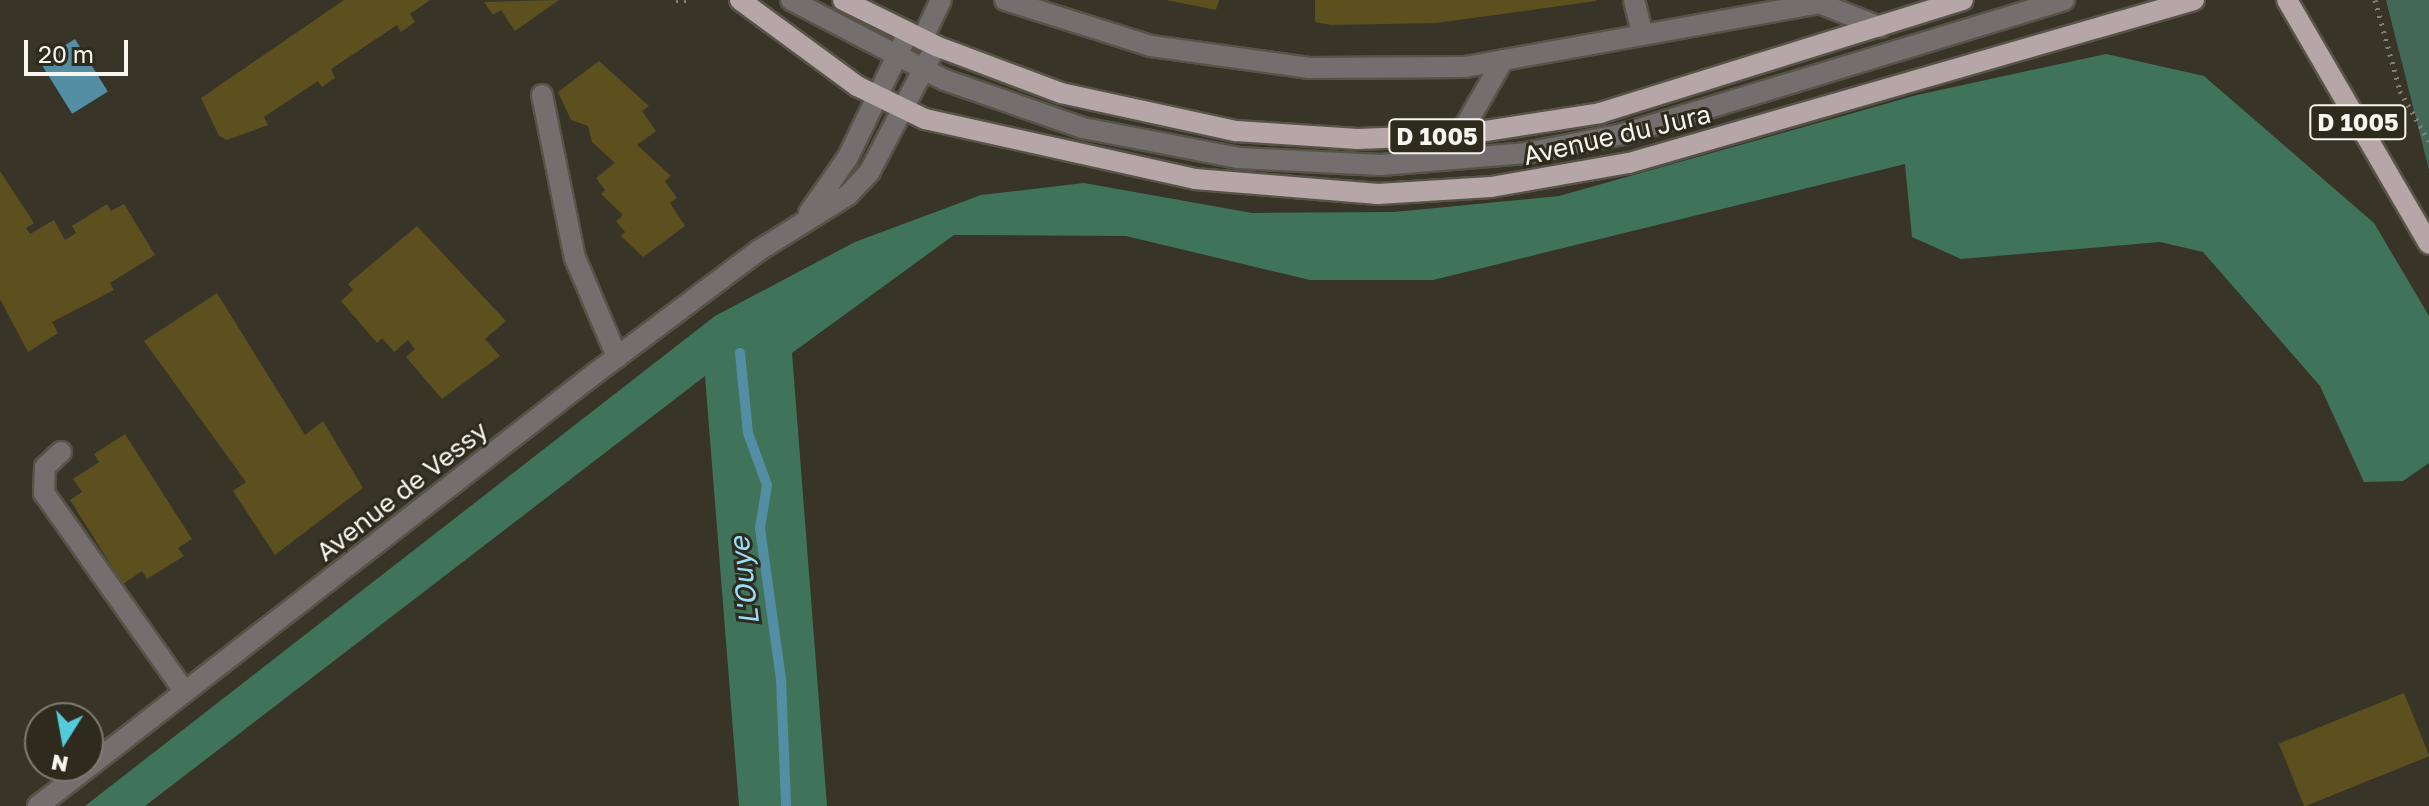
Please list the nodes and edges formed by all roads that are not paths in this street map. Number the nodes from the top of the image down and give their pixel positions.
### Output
1 (740, 0) edge
2 (791, 0) edge
3 (843, 0) edge
4 (941, 0) edge
5 (1005, 0) edge
6 (1634, 0) edge
7 (1963, 0) edge
8 (2064, 0) edge
9 (2194, 0) edge
10 (2287, 0) edge
11 (1880, 27) junction
12 (1643, 35) junction
13 (922, 40) junction
14 (896, 58) junction
15 (1503, 60) junction
16 (923, 71) junction
17 (542, 95) dead end
18 (876, 98) junction
19 (902, 111) junction
20 (1460, 135) junction
21 (801, 222) junction
22 (2429, 244) edge
23 (617, 357) junction
24 (61, 452) dead end
25 (182, 688) junction
26 (38, 806) edge

1 - 18 main road, Avenue du Jura / D 1005
2 - 14 street
3 - 13 main road, Avenue du Jura / D 1005
4 - 13 street
5 - 15 street
6 - 12 street
7 - 11 main road, Avenue du Jura / D 1005
8 - 16 street
9 - 19 main road, Avenue du Jura / D 1005
10 - 22 main road, D 1005
11 - 12 street
11 - 20 main road, Avenue du Jura / D 1005
12 - 15 street
13 - 14 street, Avenue de Vessy
13 - 16 street, Avenue de Vessy
13 - 20 main road, Avenue du Jura / D 1005
14 - 16 street
14 - 18 street, Avenue de Vessy
15 - 20 street
16 - 19 street, Avenue de Vessy
17 - 23 street
18 - 19 main road, Avenue du Jura / D 1005
18 - 21 street, Avenue de Vessy
19 - 21 street, Avenue de Vessy
21 - 23 street, Avenue de Vessy
23 - 25 street, Avenue de Vessy
24 - 25 street
25 - 26 street, Avenue de Vessy

